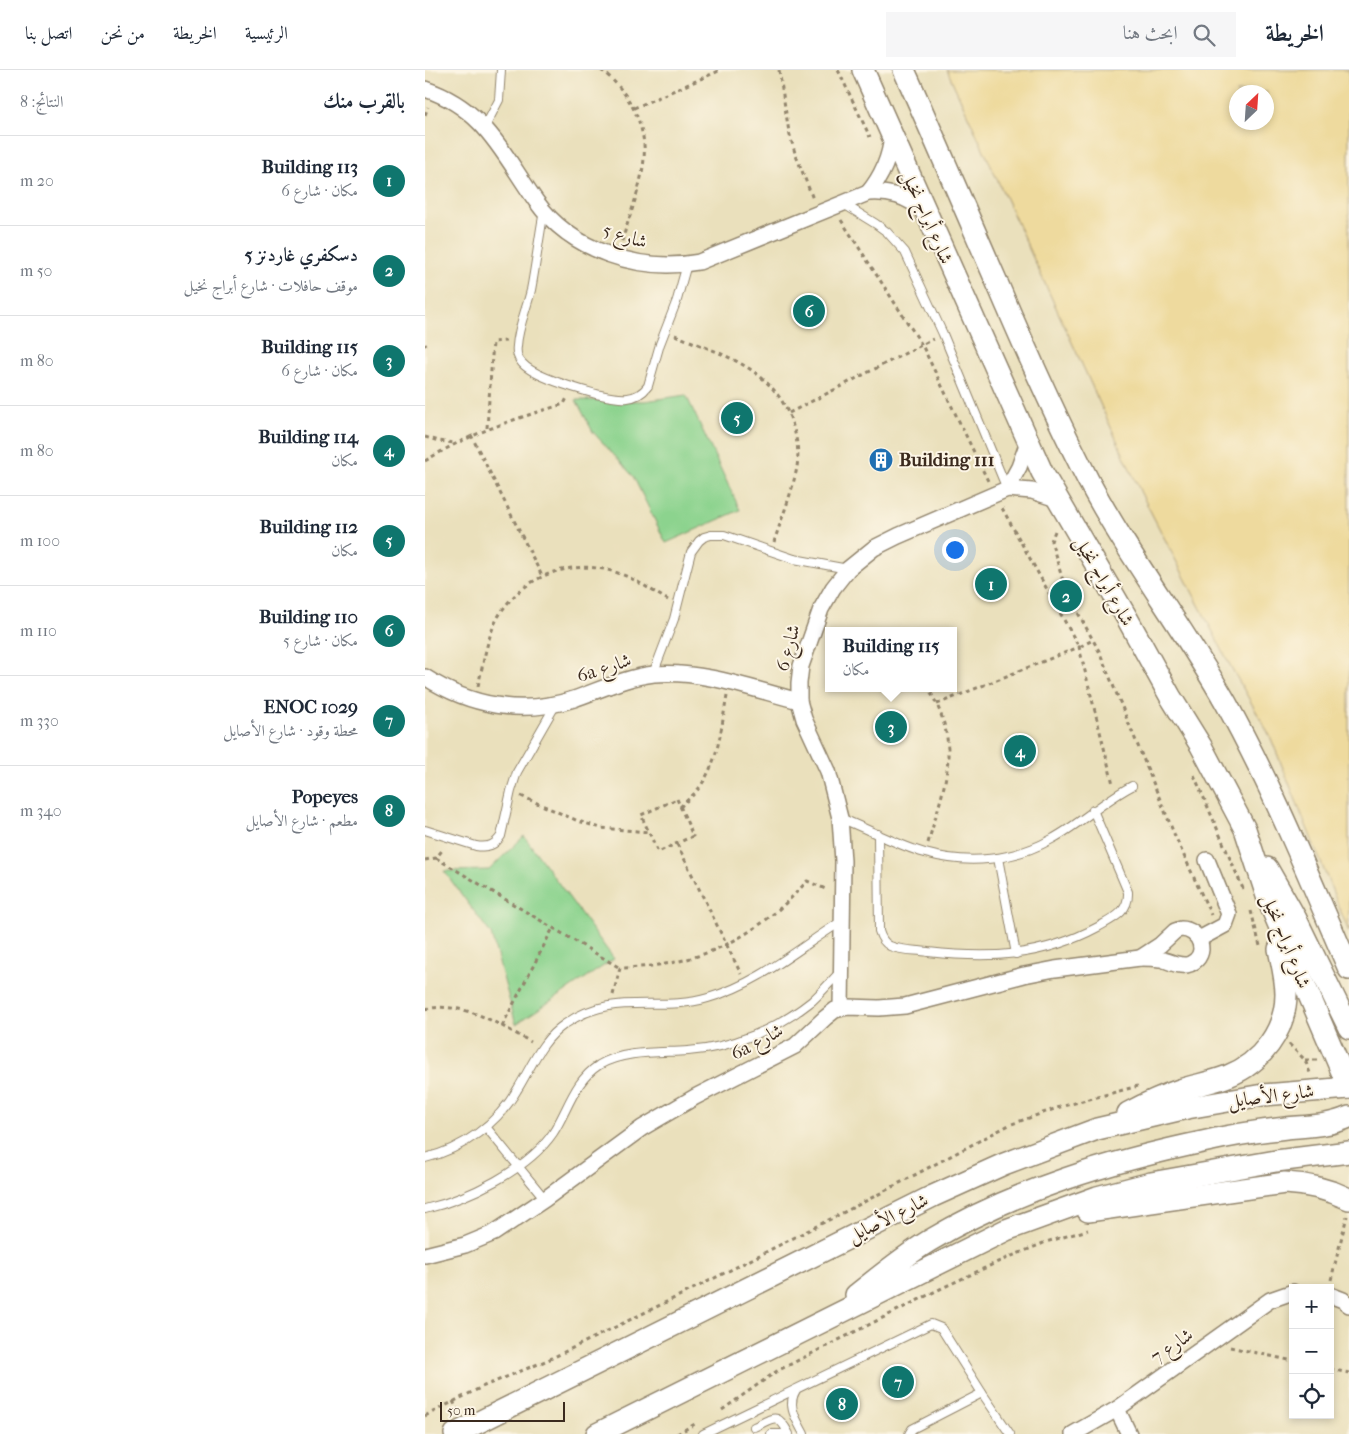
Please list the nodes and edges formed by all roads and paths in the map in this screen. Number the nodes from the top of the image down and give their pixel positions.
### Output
1 (501, 70) edge
2 (601, 70) edge
3 (721, 70) edge
4 (779, 70) edge
5 (838, 70) edge
6 (863, 70) edge
7 (904, 70) edge
8 (425, 89) edge
9 (634, 108) junction
10 (485, 127) junction
11 (883, 141) junction
12 (868, 193) junction
13 (837, 205) junction
14 (544, 211) junction
15 (924, 211) junction
16 (818, 213) junction
17 (617, 257) junction
18 (687, 264) junction
19 (665, 331) junction
20 (943, 334) junction
21 (517, 341) junction
22 (923, 344) junction
23 (574, 387) junction
24 (789, 413) junction
25 (487, 428) junction
26 (471, 436) junction
27 (425, 437) edge
28 (1028, 442) junction
29 (456, 443) junction
30 (425, 461) edge
31 (1001, 492) junction
32 (1057, 499) junction
33 (1062, 534) dead end
34 (771, 551) junction
35 (848, 570) junction
36 (542, 576) junction
37 (678, 606) junction
38 (1093, 640) junction
39 (1079, 647) junction
40 (653, 674) junction
41 (425, 677) edge
42 (729, 683) junction
43 (930, 692) edge
44 (799, 701) junction
45 (475, 702) junction
46 (556, 704) junction
47 (937, 704) junction
48 (1191, 770) dead end
49 (1132, 786) dead end
50 (511, 791) junction
51 (1116, 795) junction
52 (680, 807) junction
53 (1093, 810) junction
54 (840, 818) junction
55 (1245, 829) junction
56 (425, 830) edge
57 (649, 832) junction
58 (878, 834) junction
59 (451, 839) junction
60 (677, 844) junction
61 (925, 853) junction
62 (436, 858) junction
63 (998, 858) junction
64 (425, 860) edge
65 (1207, 860) dead end
66 (1245, 893) dead end
67 (842, 896) junction
68 (1259, 906) junction
69 (842, 921) junction
70 (553, 928) junction
71 (1217, 930) junction
72 (1199, 939) junction
73 (727, 944) junction
74 (1261, 951) dead end
75 (1016, 954) junction
76 (1140, 958) junction
77 (620, 968) junction
78 (1349, 969) edge
79 (841, 971) junction
80 (746, 984) junction
81 (610, 1005) junction
82 (841, 1008) junction
83 (425, 1009) edge
84 (502, 1026) junction
85 (1349, 1028) edge
86 (1275, 1036) junction
87 (541, 1047) junction
88 (1305, 1060) dead end
89 (1349, 1088) edge
90 (1349, 1117) edge
91 (486, 1127) junction
92 (1097, 1129) junction
93 (1349, 1152) edge
94 (425, 1158) edge
95 (517, 1166) junction
96 (545, 1199) junction
97 (1345, 1208) edge
98 (425, 1209) edge
99 (1349, 1210) edge
100 (1036, 1219) junction
101 (1092, 1228) dead end
102 (425, 1255) edge
103 (1330, 1284) edge
104 (1289, 1293) edge
105 (1334, 1296) edge
106 (1349, 1305) edge
107 (819, 1324) junction
108 (1212, 1343) junction
109 (1289, 1360) edge
110 (1334, 1370) edge
111 (1349, 1373) edge
112 (796, 1390) junction
113 (982, 1394) junction
114 (1117, 1409) junction
115 (715, 1413) dead end
116 (701, 1422) dead end
117 (753, 1427) dead end
118 (455, 1434) edge
119 (597, 1434) edge
120 (677, 1434) edge
121 (703, 1434) edge
122 (771, 1434) edge
123 (787, 1434) edge
124 (804, 1434) edge
125 (909, 1434) edge
126 (1010, 1434) edge
127 (1073, 1434) edge
128 (1129, 1434) edge

1 - 10 lane
2 - 9 path
3 - 9 path
4 - 16 path
5 - 11 path
6 - 11 main road, شارع أبراج نخيل
7 - 78 main road, شارع أبراج نخيل
8 - 10 street, شارع 5
9 - 17 path
10 - 14 street, شارع 5
11 - 12 street
11 - 15 main road, شارع أبراج نخيل
12 - 13 street, شارع 5
12 - 15 street, شارع 5
13 - 16 street, شارع 5
13 - 20 lane
13 - 22 path
14 - 17 street, شارع 5
14 - 21 lane
15 - 28 main road, شارع أبراج نخيل
16 - 18 street, شارع 5
17 - 18 street, شارع 5
18 - 19 lane
19 - 23 lane
19 - 24 path
20 - 22 path
20 - 31 lane
21 - 23 lane
21 - 25 path
22 - 24 path
22 - 31 path
23 - 25 path
24 - 34 path
25 - 26 path
26 - 29 path
26 - 36 path
27 - 29 path
28 - 31 street
28 - 32 main road, شارع أبراج نخيل
29 - 30 path
31 - 32 street, شارع 6
31 - 35 street, شارع 6
31 - 39 path
32 - 55 main road, شارع أبراج نخيل
33 - 38 path
34 - 35 lane
34 - 37 lane
35 - 44 street, شارع 6
36 - 37 path
36 - 45 path
37 - 40 lane
38 - 39 path
38 - 71 path
39 - 47 path
39 - 51 path
40 - 42 street, 6a شارع
40 - 46 street, 6a شارع
41 - 45 street, 6a شارع
42 - 44 street, 6a شارع
42 - 52 path
43 - 47 path
44 - 54 street, شارع 6
45 - 46 street, 6a شارع
46 - 50 lane
47 - 61 path
48 - 66 path
49 - 51 lane
50 - 57 path
50 - 59 lane
51 - 53 lane
52 - 57 path
52 - 60 path
53 - 63 lane
53 - 75 lane
54 - 58 lane
54 - 67 street, شارع 6
55 - 68 main road, شارع أبراج نخيل
55 - 85 main road
56 - 59 lane
57 - 60 path
58 - 61 lane
58 - 75 lane
59 - 62 path
60 - 73 path
61 - 63 lane
62 - 64 path
62 - 70 path
63 - 75 lane
65 - 71 street
67 - 69 street, شارع 6
67 - 73 path
68 - 74 path
68 - 86 main road
68 - 89 main road, شارع أبراج نخيل
69 - 79 street, شارع 6
69 - 80 lane
70 - 77 path
70 - 84 path
71 - 72 street
72 - 76 street
72 - 76 street
73 - 77 path
73 - 80 path
76 - 82 street
77 - 81 path
79 - 82 street, شارع 6
79 - 95 lane
80 - 81 lane
81 - 87 lane
82 - 96 street, 6a شارع
83 - 84 path
84 - 87 path
86 - 88 path
86 - 92 main road
87 - 91 lane
89 - 92 main road, شارع الأصايل
90 - 107 main road
91 - 94 lane
91 - 95 lane
92 - 118 main road, شارع الأصايل
93 - 100 main road
95 - 96 lane
95 - 98 lane
96 - 102 street, 6a شارع
97 - 99 path
97 - 100 main road
97 - 103 path
100 - 107 main road
101 - 115 path
104 - 108 street, شارع 7
105 - 106 street
107 - 119 main road
108 - 109 path
108 - 114 street, شارع 7
110 - 111 path
112 - 113 lane
112 - 121 lane
112 - 124 lane
113 - 125 lane
113 - 126 lane
114 - 127 street, شارع 7
114 - 128 street
116 - 120 path
117 - 123 lane
122 - 123 lane

